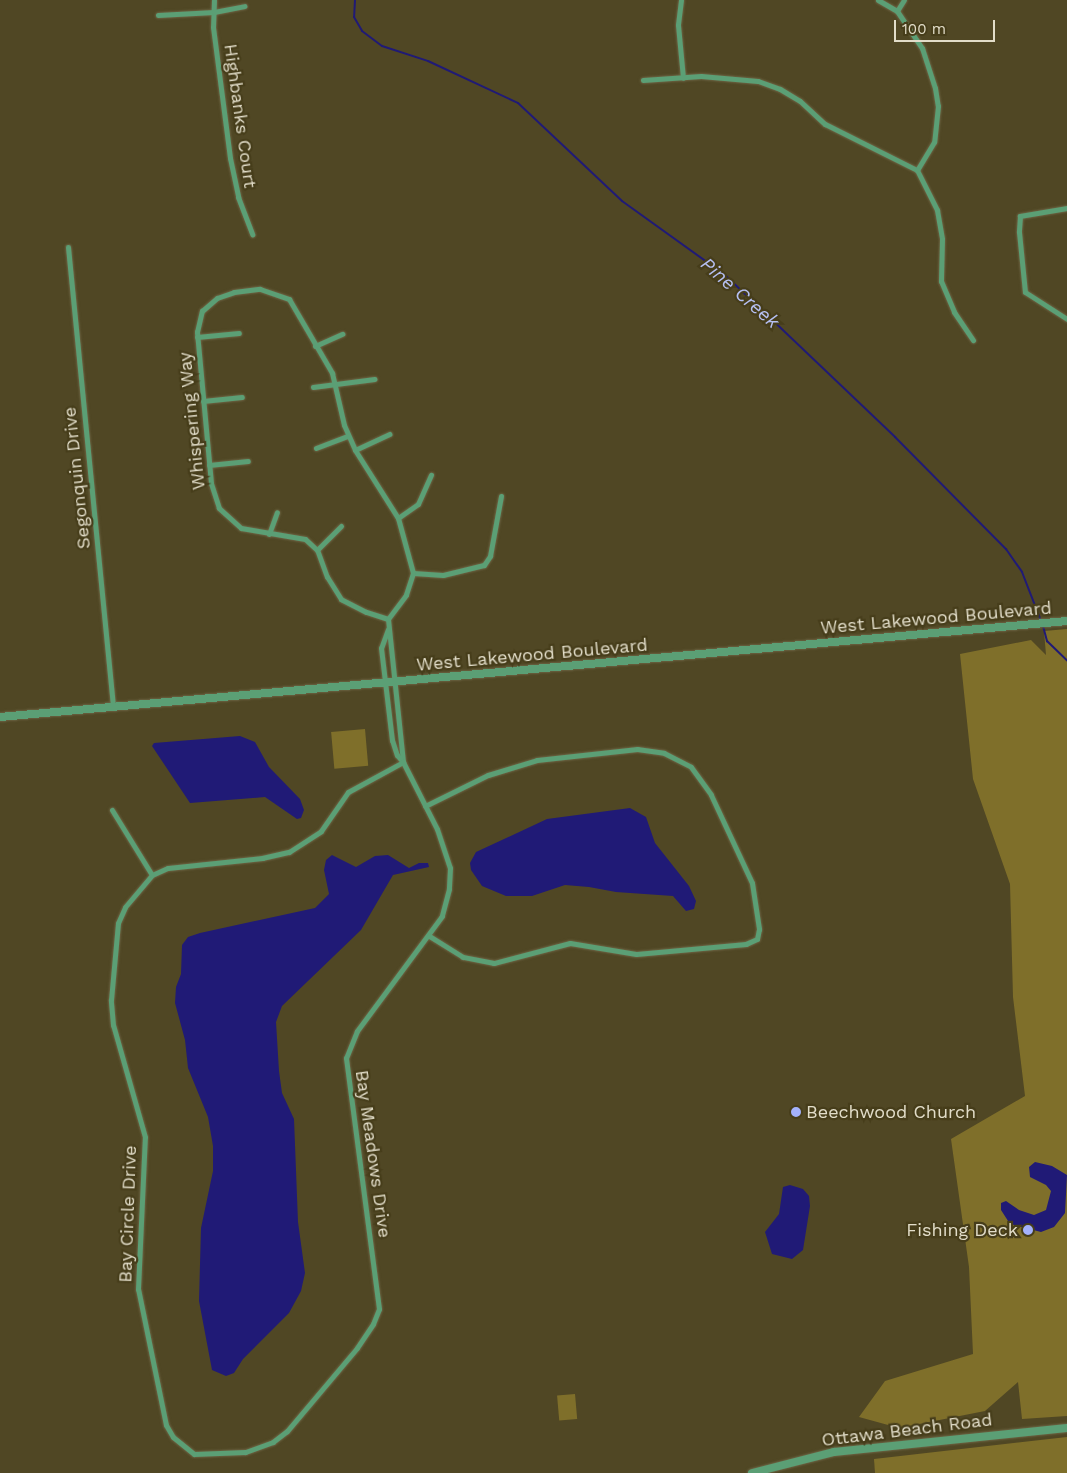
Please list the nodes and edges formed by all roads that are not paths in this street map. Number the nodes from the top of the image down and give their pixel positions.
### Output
1 (214, 0) edge
2 (681, 0) edge
3 (878, 0) edge
4 (904, 0) edge
5 (244, 6) dead end
6 (897, 11) junction
7 (214, 12) junction
8 (158, 15) dead end
9 (683, 78) junction
10 (644, 80) dead end
11 (917, 170) junction
12 (1067, 208) edge
13 (252, 234) dead end
14 (68, 247) dead end
15 (1067, 318) edge
16 (239, 333) dead end
17 (342, 334) dead end
18 (198, 337) junction
19 (973, 340) dead end
20 (315, 346) junction
21 (374, 379) dead end
22 (336, 385) junction
23 (313, 388) dead end
24 (242, 397) dead end
25 (203, 401) junction
26 (390, 434) dead end
27 (348, 436) junction
28 (316, 448) dead end
29 (355, 450) junction
30 (248, 461) dead end
31 (209, 465) junction
32 (431, 475) dead end
33 (501, 496) dead end
34 (277, 512) dead end
35 (398, 518) junction
36 (341, 526) dead end
37 (269, 534) junction
38 (317, 550) junction
39 (413, 573) junction
40 (388, 619) junction
41 (1067, 621) edge
42 (388, 629) junction
43 (396, 682) junction
44 (385, 683) junction
45 (113, 707) junction
46 (0, 717) edge
47 (403, 762) junction
48 (425, 806) junction
49 (112, 810) dead end
50 (152, 875) junction
51 (429, 936) junction
52 (1067, 1428) edge
53 (194, 1454) joint
54 (752, 1473) edge

1 - 7 street, Highbanks Court
2 - 9 street
3 - 6 street
4 - 6 street
5 - 7 street
6 - 11 street
7 - 8 street
7 - 13 street, Highbanks Court
9 - 10 street
9 - 11 street
11 - 19 street
12 - 15 street
14 - 45 street, Segonquin Drive
16 - 18 street
17 - 20 street
18 - 20 street, Whispering Way
18 - 25 street, Whispering Way
20 - 22 street, Whispering Way
21 - 22 street
22 - 23 street
22 - 27 street, Whispering Way
24 - 25 street
25 - 31 street, Whispering Way
26 - 29 street
27 - 28 street
27 - 29 street, Whispering Way
29 - 35 street, Whispering Way
30 - 31 street
31 - 37 street, Whispering Way
32 - 35 street
33 - 39 street
34 - 37 street
35 - 39 street, Whispering Way
36 - 38 street
37 - 38 street, Whispering Way
38 - 40 street
39 - 40 street
40 - 42 street
41 - 43 street, West Lakewood Boulevard
42 - 43 street, Bay Meadows Drive
42 - 44 street, Bay Meadows Drive
43 - 44 street, West Lakewood Boulevard
43 - 47 street, Bay Meadows Drive
44 - 45 street, West Lakewood Boulevard
44 - 47 street, Bay Meadows Drive
45 - 46 street, West Lakewood Boulevard
47 - 48 street, Bay Meadows Drive
47 - 50 street
48 - 51 street, Bay Meadows Drive
48 - 51 street
49 - 50 street
50 - 53 street, Bay Circle Drive
51 - 53 street, Bay Meadows Drive
52 - 54 street, Ottawa Beach Road

